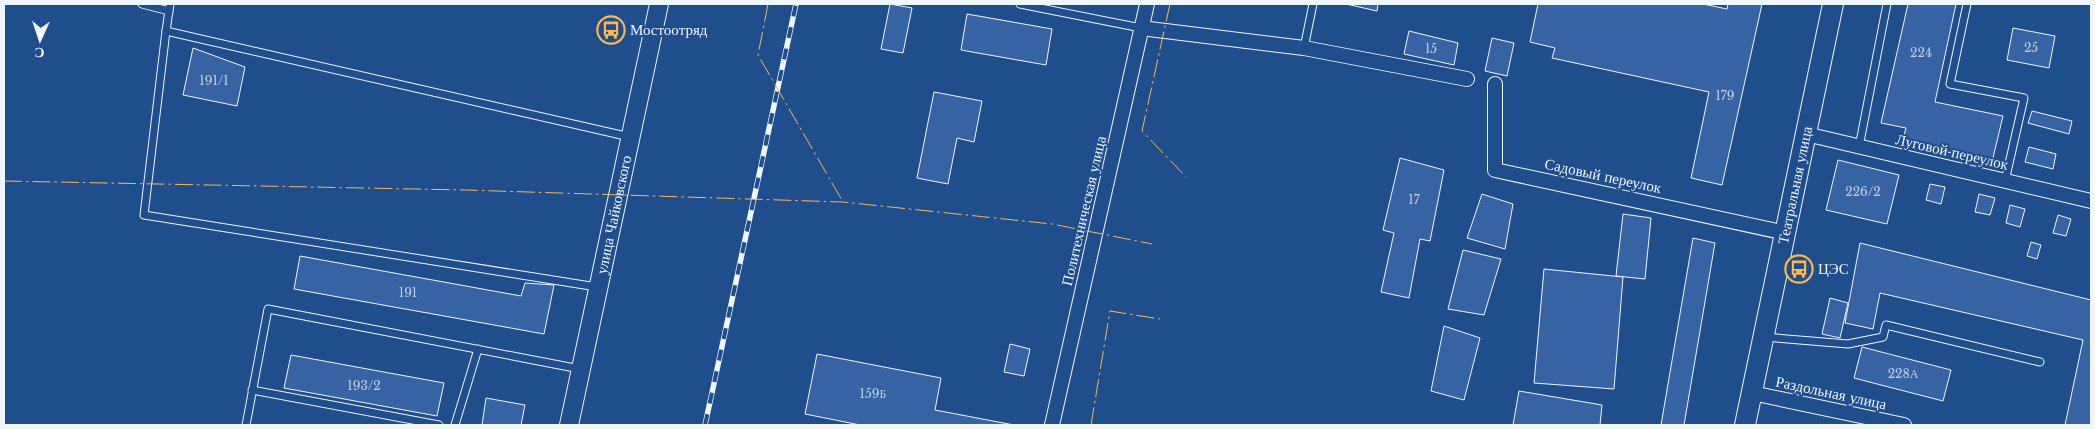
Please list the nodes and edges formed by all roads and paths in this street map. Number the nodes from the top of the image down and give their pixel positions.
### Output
1 (142, 4) edge
2 (659, 4) edge
3 (1020, 4) edge
4 (1147, 4) edge
5 (1313, 4) edge
6 (1833, 4) edge
7 (1887, 4) edge
8 (1967, 4) edge
9 (169, 7) edge
10 (1141, 28) junction
11 (166, 32) junction
12 (1304, 48) junction
13 (1467, 79) dead end
14 (1495, 84) dead end
15 (1806, 134) junction
16 (630, 137) junction
17 (1859, 147) junction
18 (2005, 181) junction
19 (2091, 201) edge
20 (1786, 233) junction
21 (597, 287) junction
22 (1764, 337) junction
23 (478, 349) junction
24 (2040, 362) dead end
25 (581, 369) junction
26 (252, 390) junction
27 (1752, 393) junction
28 (246, 425) edge
29 (439, 425) edge
30 (455, 425) edge
31 (569, 425) edge
32 (1052, 425) edge
33 (1745, 425) edge
34 (1904, 425) edge

1 - 9 lane
2 - 16 street, улица Чайковского
3 - 10 lane
4 - 10 street, Политехническая улица
5 - 12 lane
6 - 15 main road, Театральная улица
7 - 17 lane
8 - 18 lane
9 - 11 lane
10 - 12 street
10 - 32 street, Политехническая улица
11 - 16 lane
11 - 21 lane
12 - 13 street
14 - 20 street, Садовый переулок
15 - 17 street, Луговой переулок
15 - 20 main road, Театральная улица
16 - 21 street, улица Чайковского
17 - 18 street, Луговой переулок
18 - 19 street, Луговой переулок
20 - 22 main road, Театральная улица
21 - 25 street, улица Чайковского
22 - 24 lane
22 - 27 main road, Театральная улица
23 - 25 lane
23 - 26 lane
23 - 30 lane
25 - 31 street, улица Чайковского
26 - 28 lane
26 - 29 lane
27 - 33 main road, Театральная улица
27 - 34 street, Раздольная улица

